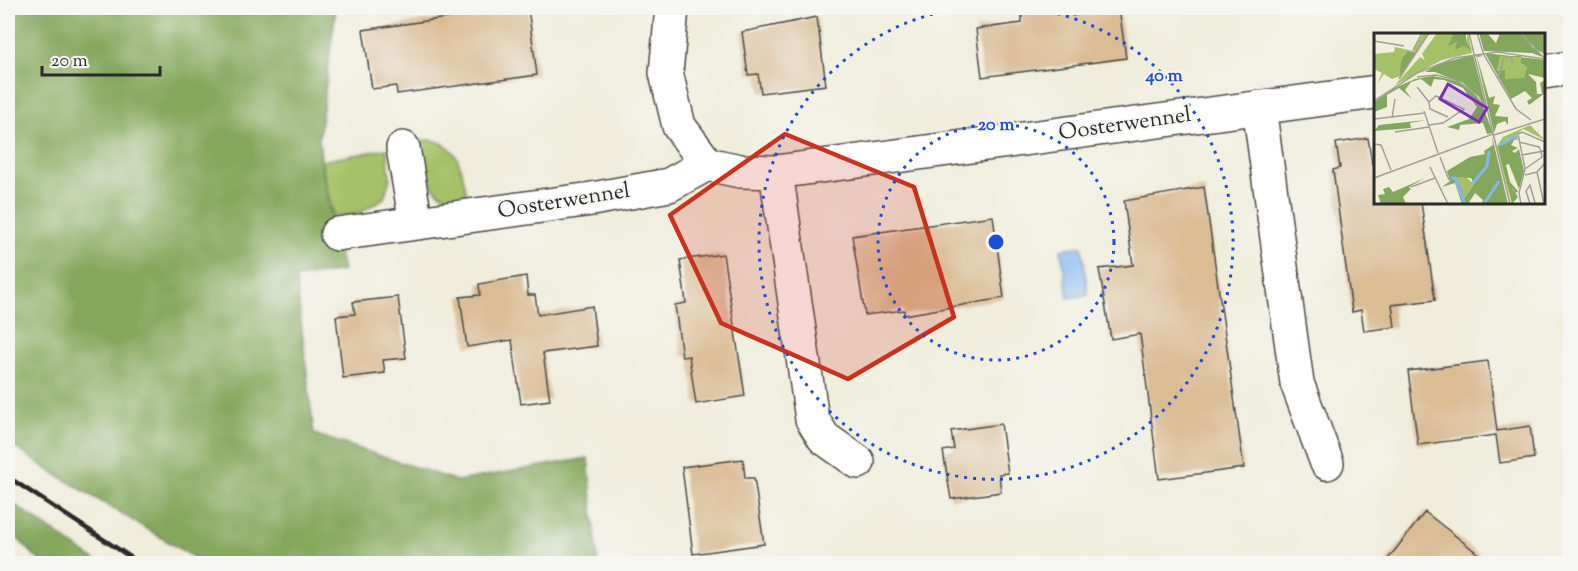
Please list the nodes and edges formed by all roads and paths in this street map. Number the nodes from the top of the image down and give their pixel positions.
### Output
1 (672, 8) edge
2 (1570, 69) edge
3 (1545, 72) edge
4 (1374, 92) edge
5 (1259, 107) junction
6 (403, 148) dead end
7 (707, 164) junction
8 (776, 172) junction
9 (416, 223) junction
10 (337, 234) dead end
11 (858, 462) dead end
12 (1328, 463) dead end

1 - 7 street
2 - 3 street
4 - 5 street, Oosterwennel
5 - 8 street, Oosterwennel
5 - 12 street
6 - 9 street
7 - 8 street, Oosterwennel
7 - 9 street, Oosterwennel
8 - 11 street
9 - 10 street, Oosterwennel

